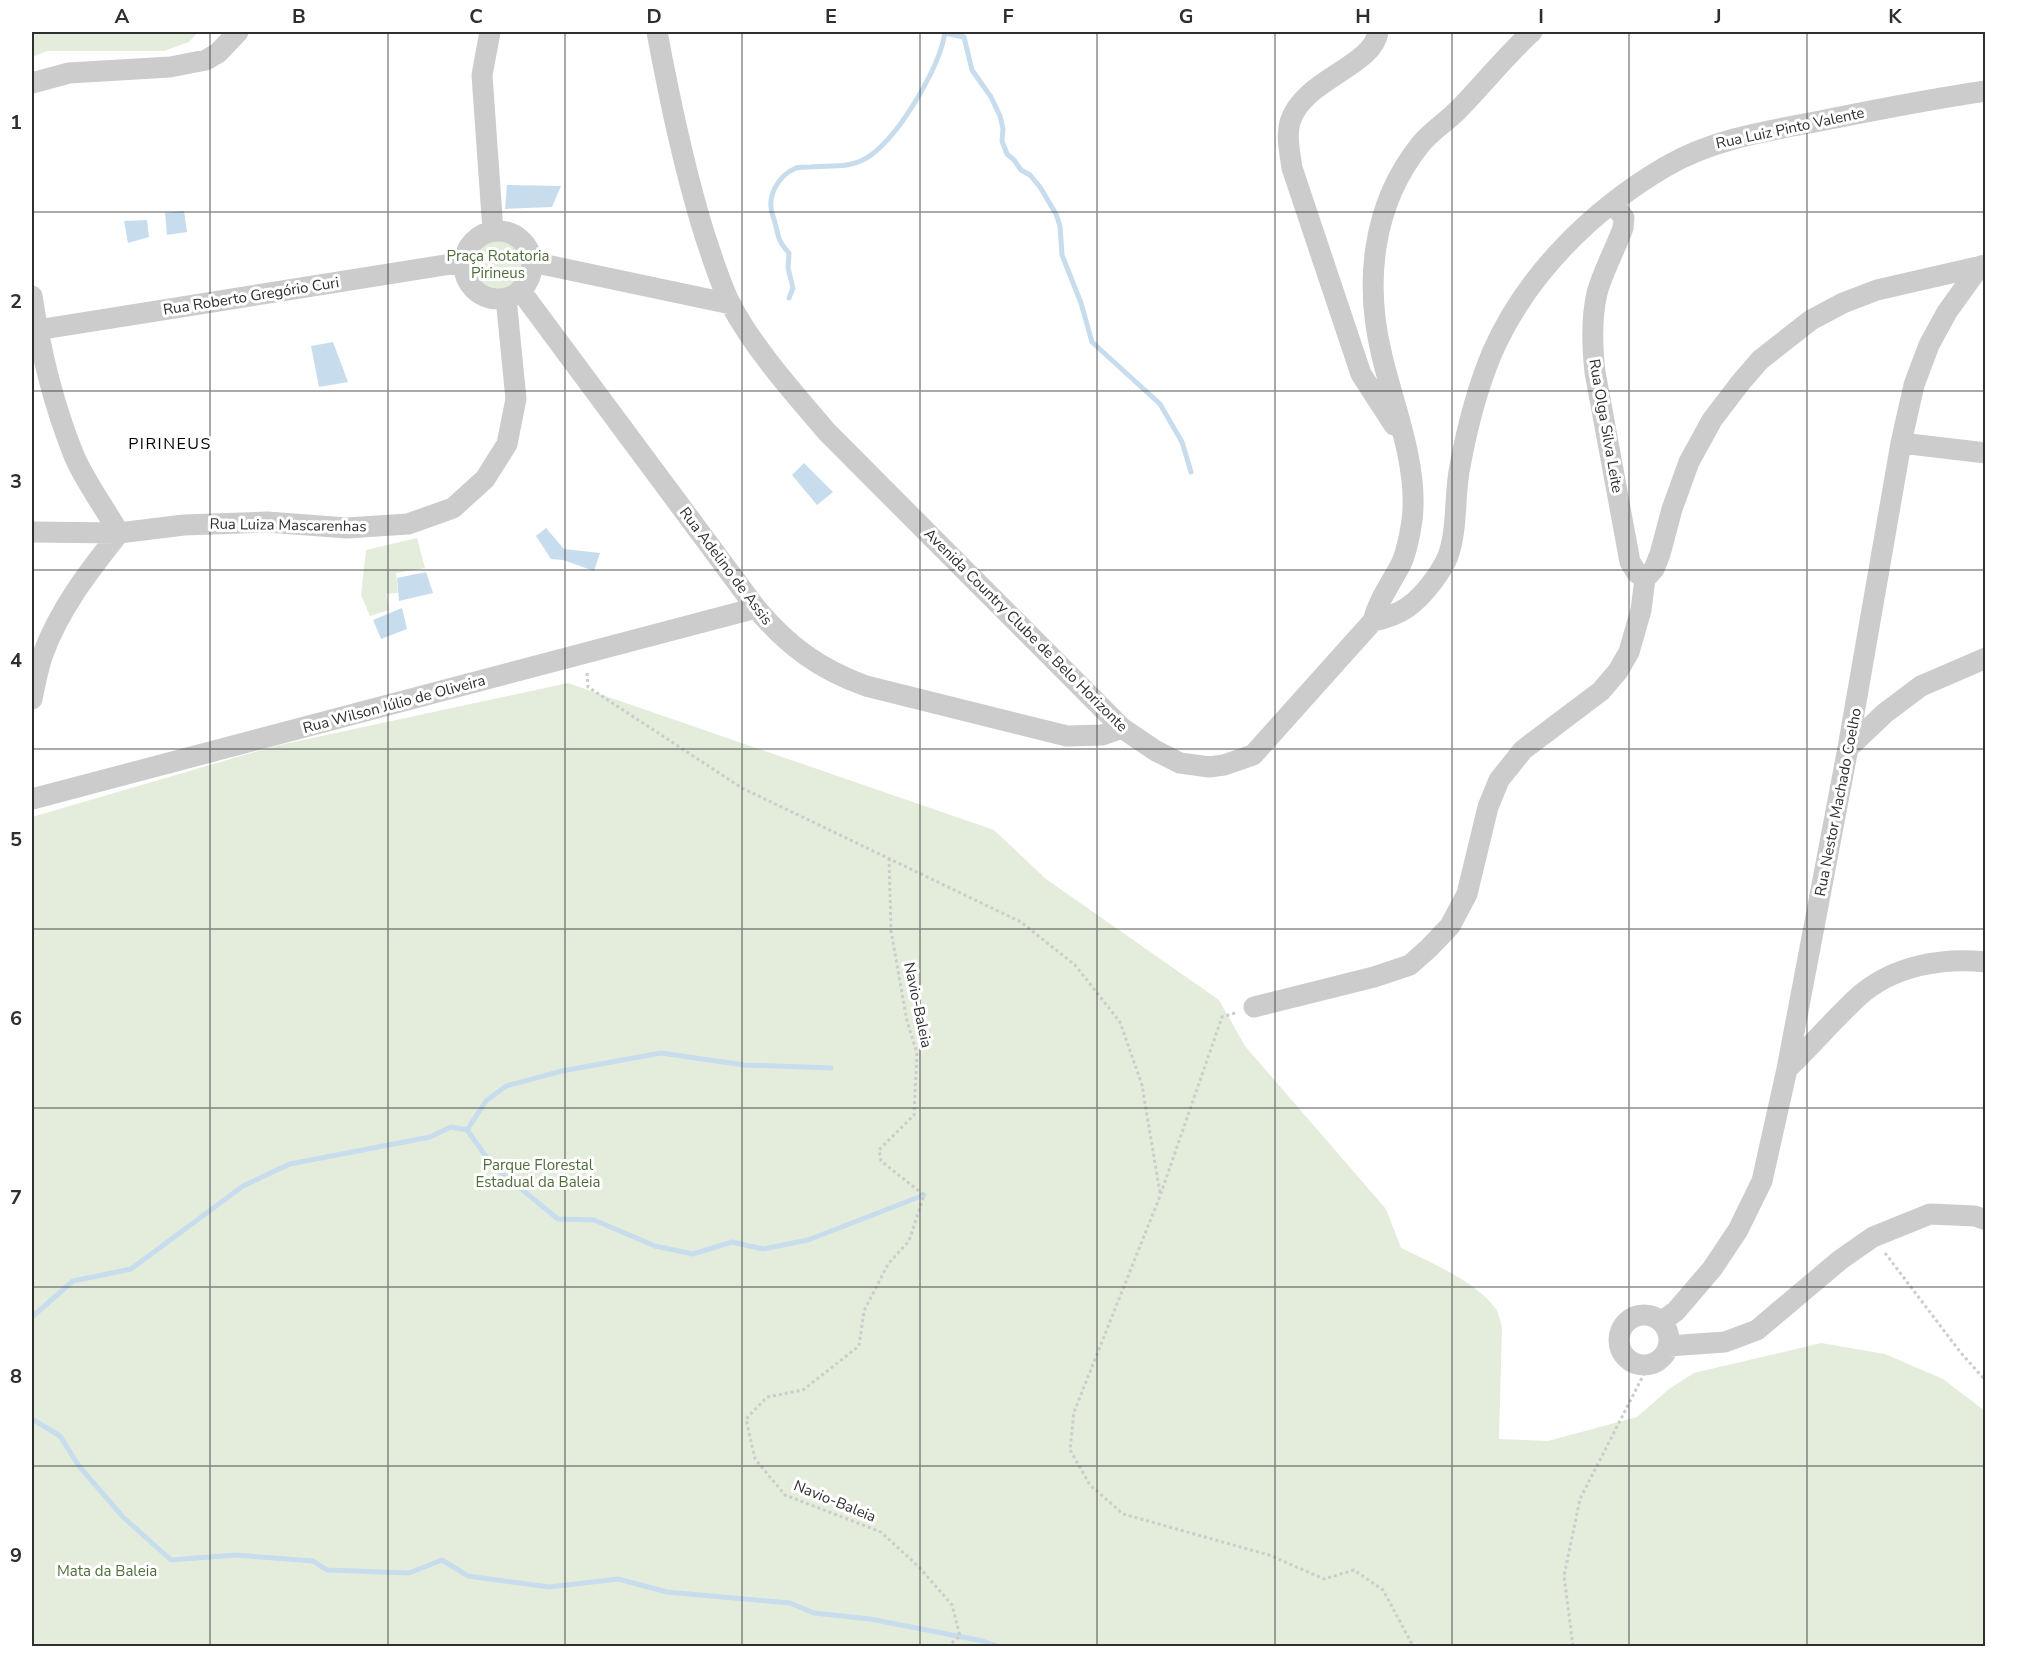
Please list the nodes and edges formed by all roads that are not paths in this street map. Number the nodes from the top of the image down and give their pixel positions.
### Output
1 (238, 32) edge
2 (490, 32) edge
3 (657, 32) edge
4 (1378, 32) edge
5 (1532, 32) edge
6 (32, 83) edge
7 (1986, 91) edge
8 (1613, 202) junction
9 (494, 231) junction
10 (464, 261) junction
11 (532, 262) junction
12 (1983, 266) edge
13 (513, 294) junction
14 (32, 296) edge
15 (730, 304) junction
16 (37, 330) junction
17 (1404, 441) junction
18 (1901, 443) junction
19 (1986, 453) edge
20 (32, 532) edge
21 (119, 533) junction
22 (1645, 579) junction
23 (756, 608) junction
24 (1372, 621) junction
25 (1986, 658) edge
26 (32, 699) edge
27 (1122, 728) junction
28 (1848, 748) junction
29 (32, 799) edge
30 (1986, 962) edge
31 (1254, 1007) road end
32 (1787, 1068) junction
33 (1986, 1220) edge
34 (1661, 1322) junction
35 (1668, 1346) junction

1 - 6 street
2 - 9 street
3 - 15 street, Avenida Country Clube de Belo Horizonte
4 - 17 street
5 - 17 street, Avenida Country Clube de Belo Horizonte
7 - 8 street, Rua Luiz Pinto Valente
8 - 22 street, Rua Olga Silva Leite
8 - 24 street, Rua Luiz Pinto Valente
9 - 10 street
9 - 11 street
10 - 13 street
10 - 16 street, Rua Roberto Gregório Curi
11 - 13 street
11 - 15 street
12 - 18 street, Rua Nestor Machado Coelho
12 - 22 street
13 - 21 street, Rua Luiza Mascarenhas
13 - 23 street, Rua Adelino de Assis
14 - 16 street
15 - 27 street, Avenida Country Clube de Belo Horizonte
16 - 21 street
17 - 24 street, Avenida Country Clube de Belo Horizonte
18 - 19 street
18 - 28 street, Rua Nestor Machado Coelho
20 - 21 street, Rua Luiza Mascarenhas
21 - 26 street
22 - 31 street
23 - 27 street, Rua Adelino de Assis
23 - 29 street, Rua Wilson Júlio de Oliveira
24 - 27 street, Avenida Country Clube de Belo Horizonte
25 - 28 street
28 - 32 street, Rua Nestor Machado Coelho
30 - 32 street
32 - 34 street, Rua Nestor Machado Coelho
33 - 35 street
34 - 35 street
34 - 35 street

